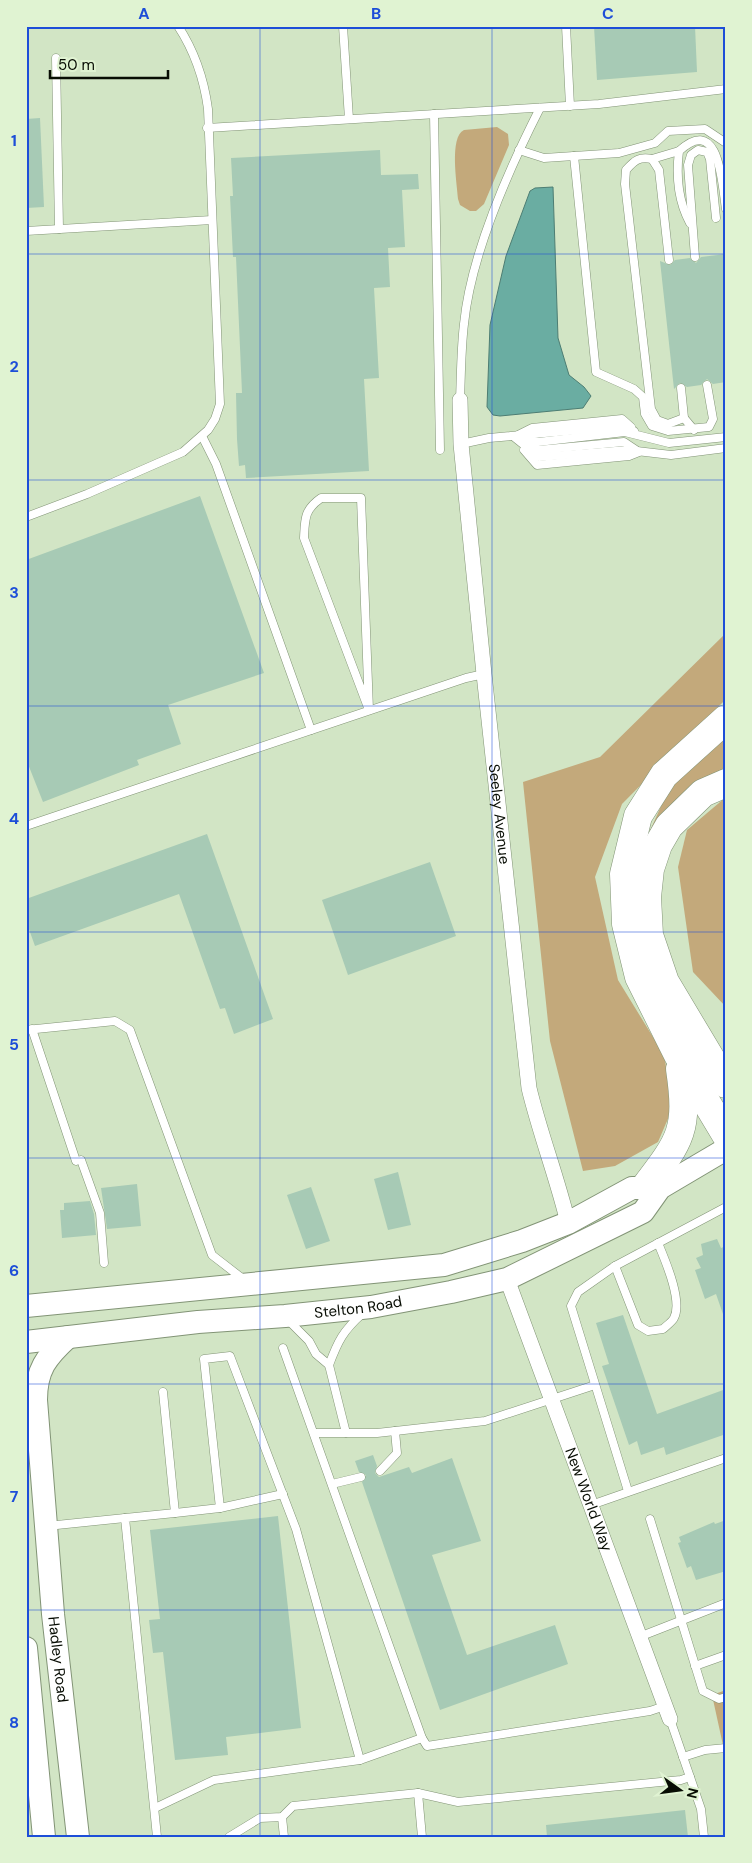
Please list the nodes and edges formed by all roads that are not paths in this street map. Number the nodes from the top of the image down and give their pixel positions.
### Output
1 (178, 26) edge
2 (343, 26) edge
3 (566, 26) edge
4 (56, 58) dead end
5 (726, 90) edge
6 (570, 106) junction
7 (540, 108) junction
8 (434, 114) junction
9 (349, 119) junction
10 (207, 128) junction
11 (726, 143) edge
12 (519, 150) junction
13 (679, 151) junction
14 (574, 156) junction
15 (652, 159) junction
16 (726, 209) edge
17 (716, 218) dead end
18 (212, 220) junction
19 (692, 225) junction
20 (60, 229) junction
21 (26, 231) edge
22 (695, 257) dead end
23 (670, 260) dead end
24 (647, 368) junction
25 (707, 385) dead end
26 (681, 388) dead end
27 (634, 389) junction
28 (460, 400) joint
29 (684, 418) junction
30 (694, 430) junction
31 (202, 436) junction
32 (642, 436) junction
33 (514, 437) junction
34 (726, 437) edge
35 (461, 444) junction
36 (726, 448) edge
37 (440, 450) dead end
38 (640, 452) junction
39 (26, 517) edge
40 (484, 674) junction
41 (370, 710) junction
42 (726, 718) edge
43 (311, 730) junction
44 (726, 783) edge
45 (26, 826) edge
46 (684, 1016) junction
47 (29, 1029) edge
48 (726, 1051) edge
49 (678, 1055) junction
50 (726, 1084) edge
51 (726, 1135) edge
52 (726, 1149) edge
53 (653, 1188) junction
54 (726, 1208) edge
55 (568, 1222) junction
56 (658, 1243) junction
57 (104, 1263) dead end
58 (615, 1266) junction
59 (507, 1278) junction
60 (250, 1284) junction
61 (26, 1306) edge
62 (371, 1307) junction
63 (285, 1316) junction
64 (68, 1337) junction
65 (26, 1342) edge
66 (283, 1348) dead end
67 (329, 1365) junction
68 (595, 1385) junction
69 (163, 1392) dead end
70 (551, 1399) junction
71 (26, 1424) edge
72 (395, 1432) junction
73 (314, 1433) junction
74 (346, 1433) junction
75 (726, 1458) edge
76 (380, 1471) dead end
77 (361, 1477) dead end
78 (42, 1482) junction
79 (332, 1484) junction
80 (628, 1491) junction
81 (282, 1494) junction
82 (591, 1505) junction
83 (220, 1508) junction
84 (175, 1513) junction
85 (125, 1518) junction
86 (650, 1519) dead end
87 (46, 1526) junction
88 (726, 1602) edge
89 (681, 1620) junction
90 (639, 1637) junction
91 (26, 1648) edge
92 (726, 1655) edge
93 (695, 1666) junction
94 (726, 1697) edge
95 (668, 1713) junction
96 (422, 1738) junction
97 (726, 1748) edge
98 (683, 1756) junction
99 (360, 1760) junction
100 (690, 1777) junction
101 (418, 1793) junction
102 (154, 1808) junction
103 (282, 1817) junction
104 (44, 1837) edge
105 (78, 1837) edge
106 (157, 1837) edge
107 (229, 1837) edge
108 (284, 1837) edge
109 (422, 1837) edge
110 (704, 1837) edge

1 - 10 lane
2 - 9 lane
3 - 6 lane
4 - 20 lane
5 - 6 lane
6 - 7 lane
7 - 8 lane
7 - 12 lane
8 - 9 lane
8 - 37 lane
9 - 10 lane
10 - 18 lane
11 - 14 lane
12 - 14 lane
12 - 28 lane
13 - 15 lane
13 - 16 lane
13 - 19 lane
14 - 27 lane
15 - 23 lane
15 - 24 lane
17 - 19 lane
18 - 20 lane
18 - 31 lane
19 - 22 lane
20 - 21 lane
24 - 27 lane
24 - 29 lane
25 - 30 lane
26 - 29 lane
27 - 30 lane
28 - 35 street, Seeley Avenue
29 - 30 lane
31 - 39 lane
31 - 43 lane
32 - 33 lane
32 - 33 lane
32 - 34 lane
33 - 35 lane
33 - 38 lane
33 - 38 lane
35 - 40 street, Seeley Avenue
36 - 38 lane
40 - 41 lane
40 - 55 street, Seeley Avenue
41 - 41 lane
41 - 43 lane
42 - 49 highway
43 - 45 lane
44 - 46 highway
46 - 48 highway
46 - 50 highway
47 - 57 lane
47 - 60 lane
49 - 51 highway
49 - 53 highway
52 - 53 main road, Stelton Road
53 - 55 main road, Stelton Road
53 - 59 main road, Stelton Road
54 - 56 lane
55 - 60 main road, Stelton Road
56 - 58 lane
56 - 58 lane
58 - 68 lane
59 - 62 main road, Stelton Road
59 - 70 street, New World Way
60 - 61 main road, Stelton Road
62 - 63 main road, Stelton Road
62 - 67 lane
63 - 64 main road, Stelton Road
63 - 67 lane
64 - 65 main road, Stelton Road
64 - 78 main road, Hadley Road
66 - 73 lane
67 - 74 lane
68 - 70 lane
68 - 80 lane
69 - 84 lane
70 - 72 lane
70 - 82 street, New World Way
71 - 78 main road, Hadley Road
72 - 74 lane
72 - 76 lane
73 - 74 lane
73 - 79 lane
75 - 80 lane
77 - 79 lane
78 - 87 main road, Hadley Road
79 - 96 lane
80 - 82 lane
81 - 83 lane
81 - 83 lane
81 - 99 lane
82 - 90 street, New World Way
83 - 84 lane
84 - 85 lane
85 - 87 lane
85 - 102 lane
86 - 89 lane
87 - 105 main road, Hadley Road
88 - 89 lane
89 - 90 lane
89 - 93 lane
90 - 95 street, New World Way
91 - 104 main road, Hadley Road
92 - 93 lane
93 - 94 lane
95 - 96 lane
95 - 98 lane
96 - 99 lane
97 - 98 lane
98 - 100 lane
99 - 102 lane
100 - 101 lane
100 - 110 lane
101 - 103 lane
101 - 109 lane
102 - 106 lane
103 - 107 lane
103 - 108 lane

